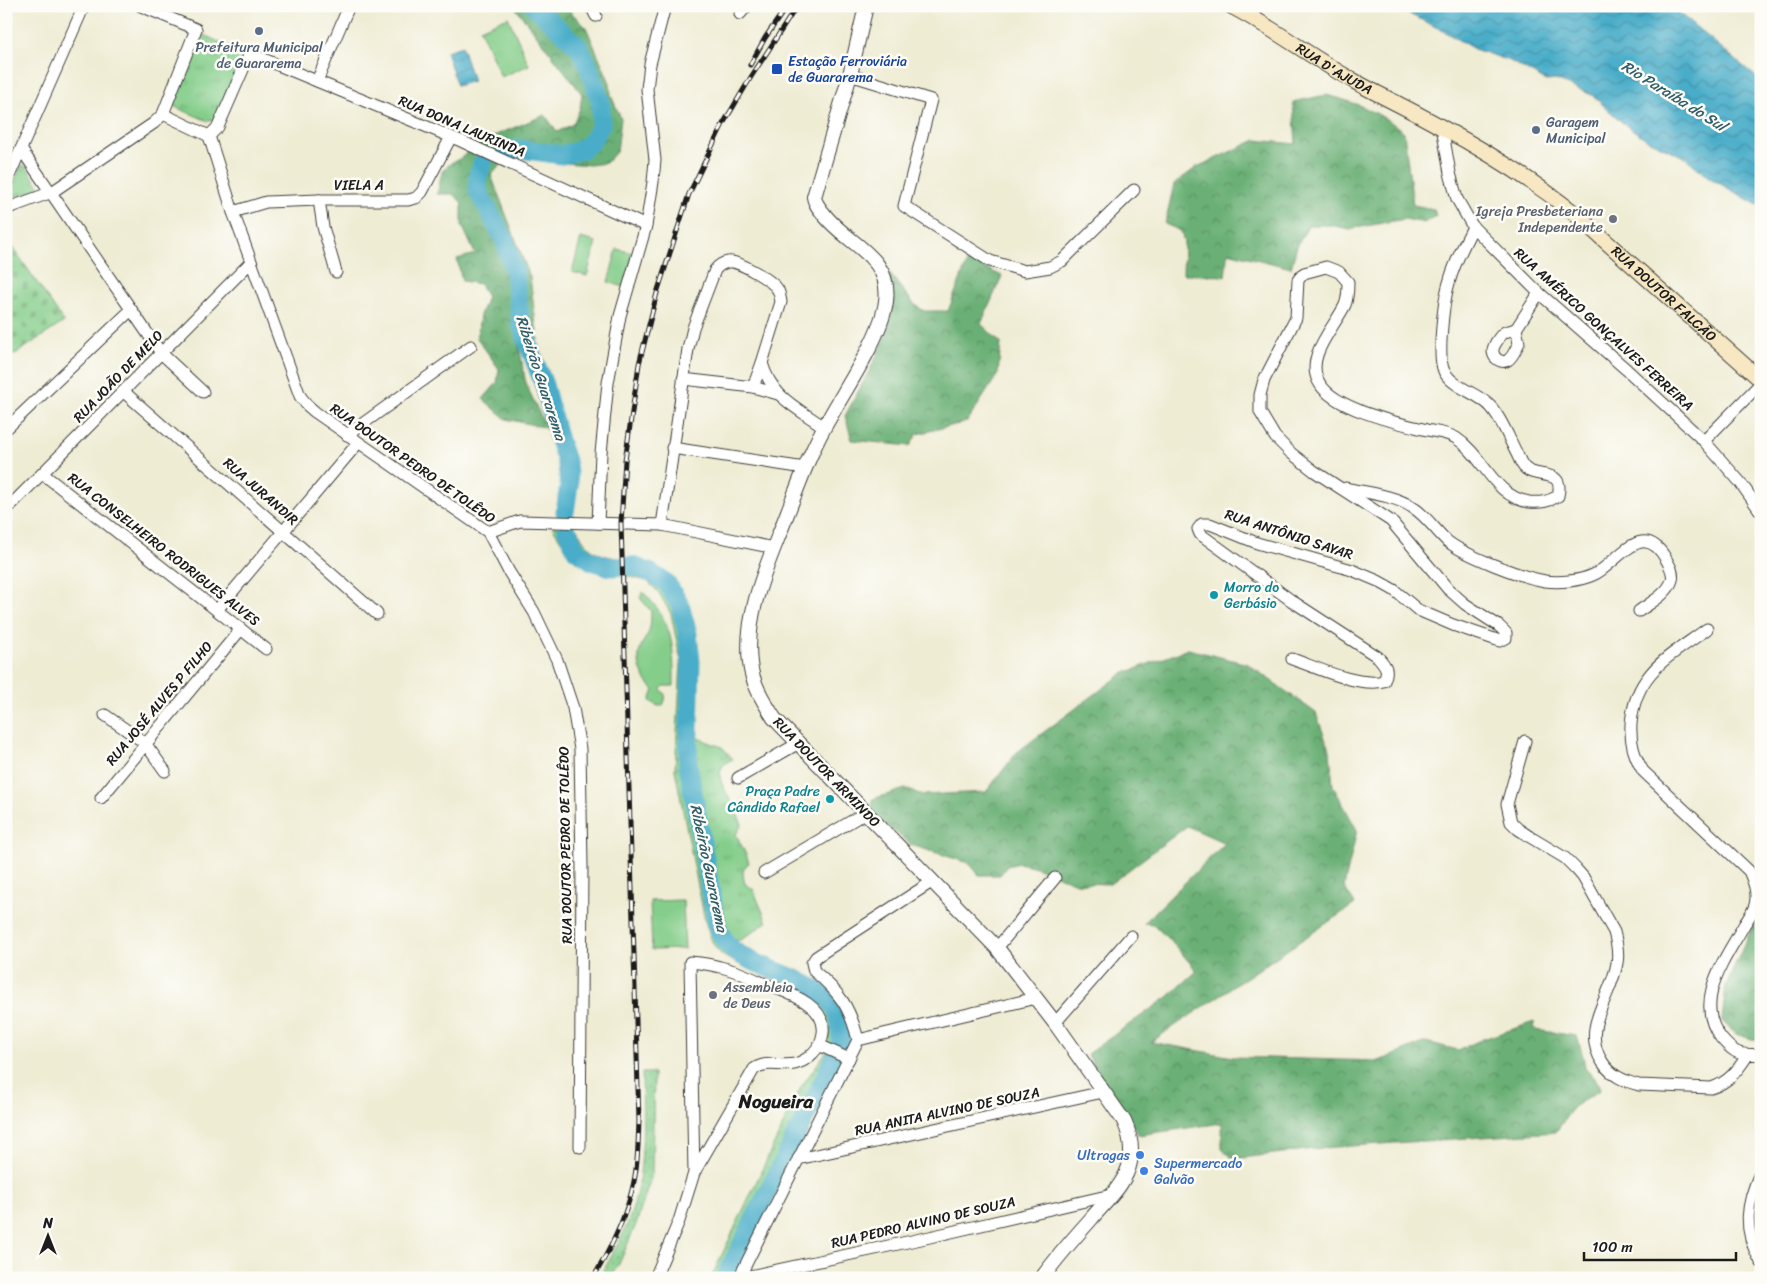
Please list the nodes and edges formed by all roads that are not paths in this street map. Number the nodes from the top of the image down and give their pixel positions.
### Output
1 (84, 6) edge
2 (141, 6) edge
3 (349, 6) edge
4 (665, 6) edge
5 (866, 6) edge
6 (1231, 6) edge
7 (850, 75) junction
8 (317, 81) junction
9 (163, 114) junction
10 (1442, 127) junction
11 (209, 136) junction
12 (452, 138) junction
13 (21, 149) junction
14 (6, 183) edge
15 (1134, 190) dead end
16 (52, 192) junction
17 (319, 200) junction
18 (9, 206) edge
19 (233, 212) junction
20 (646, 226) junction
21 (1473, 226) junction
22 (251, 262) junction
23 (336, 272) dead end
24 (1539, 293) junction
25 (131, 310) junction
26 (1516, 329) dead end
27 (472, 346) dead end
28 (161, 353) junction
29 (762, 363) junction
30 (683, 379) junction
31 (1761, 381) edge
32 (753, 387) junction
33 (124, 392) junction
34 (202, 392) dead end
35 (778, 394) junction
36 (824, 428) junction
37 (6, 429) edge
38 (347, 435) junction
39 (1704, 441) junction
40 (358, 443) junction
41 (672, 448) junction
42 (805, 468) junction
43 (43, 474) junction
44 (1337, 485) junction
45 (6, 510) edge
46 (1761, 512) edge
47 (598, 522) junction
48 (662, 524) junction
49 (283, 531) junction
50 (488, 532) junction
51 (774, 548) junction
52 (217, 610) junction
53 (1639, 611) dead end
54 (377, 614) dead end
55 (241, 629) junction
56 (1707, 629) dead end
57 (266, 649) dead end
58 (1292, 659) dead end
59 (106, 715) dead end
60 (1525, 741) dead end
61 (145, 743) junction
62 (798, 744) junction
63 (165, 771) dead end
64 (738, 778) dead end
65 (101, 798) dead end
66 (865, 813) junction
67 (764, 873) dead end
68 (1055, 878) dead end
69 (933, 882) junction
70 (1131, 936) dead end
71 (997, 948) junction
72 (1036, 998) junction
73 (1055, 1023) junction
74 (858, 1040) junction
75 (822, 1046) junction
76 (1742, 1054) junction
77 (1761, 1054) edge
78 (846, 1058) junction
79 (1103, 1092) junction
80 (580, 1147) dead end
81 (798, 1159) junction
82 (1761, 1171) edge
83 (694, 1173) junction
84 (1111, 1195) junction
85 (1761, 1262) edge
86 (657, 1277) edge
87 (740, 1278) edge
88 (1042, 1278) edge

1 - 13 street
2 - 9 street
3 - 8 street
4 - 20 street
5 - 7 street, RUA DOUTOR ARMINDO
6 - 10 main road, RUA D'AJUDA
7 - 15 street
7 - 36 street, RUA DOUTOR ARMINDO
8 - 11 street, RUA DONA LAURINDA
8 - 12 street, RUA DONA LAURINDA
9 - 11 street
9 - 16 street
10 - 21 street, RUA AMÉRICO GONÇALVES FERREIRA
10 - 31 main road, RUA DOUTOR FALCÃO
11 - 19 street, RUA DOUTOR PEDRO DE TOLÊDO
12 - 17 street, VIELA A
12 - 20 street, RUA DONA LAURINDA
13 - 14 street
13 - 16 street
16 - 18 street
16 - 25 street
17 - 19 street, VIELA A
17 - 23 street
19 - 22 street, RUA DOUTOR PEDRO DE TOLÊDO
20 - 47 street
21 - 24 street, RUA AMÉRICO GONÇALVES FERREIRA
21 - 44 street
22 - 28 street, RUA JOÃO DE MELO
22 - 38 street, RUA DOUTOR PEDRO DE TOLÊDO
24 - 26 street
24 - 39 street, RUA AMÉRICO GONÇALVES FERREIRA
25 - 28 street
25 - 37 street
27 - 38 street
28 - 33 street, RUA JOÃO DE MELO
28 - 34 street
29 - 30 street
29 - 32 street
29 - 35 street
30 - 32 street
30 - 41 street
31 - 39 street
32 - 35 street
33 - 43 street, RUA JOÃO DE MELO
33 - 49 street, RUA JURANDIR
35 - 36 street
36 - 42 street, RUA DOUTOR ARMINDO
38 - 40 street, RUA DOUTOR PEDRO DE TOLÊDO
39 - 46 street, RUA AMÉRICO GONÇALVES FERREIRA
40 - 49 street
40 - 50 street, RUA DOUTOR PEDRO DE TOLÊDO
41 - 42 street
41 - 48 street
42 - 51 street, RUA DOUTOR ARMINDO
43 - 45 street, RUA JOÃO DE MELO
43 - 52 street, RUA CONSELHEIRO RODRIGUES ALVES
44 - 53 street
44 - 58 street, RUA ANTÔNIO SAYAR
47 - 48 street
47 - 50 street
48 - 51 street
49 - 52 street
49 - 54 street, RUA JURANDIR
50 - 80 street, RUA DOUTOR PEDRO DE TOLÊDO
51 - 62 street, RUA DOUTOR ARMINDO
52 - 55 street, RUA CONSELHEIRO RODRIGUES ALVES
55 - 57 street, RUA CONSELHEIRO RODRIGUES ALVES
55 - 61 street, RUA JOSÉ ALVES P FILHO
56 - 76 street
59 - 61 street
60 - 76 street
61 - 63 street
61 - 65 street, RUA JOSÉ ALVES P FILHO
62 - 64 street
62 - 66 street, RUA DOUTOR ARMINDO
66 - 67 street
66 - 69 street, RUA DOUTOR ARMINDO
68 - 71 street
69 - 71 street, RUA DOUTOR ARMINDO
69 - 74 street
70 - 73 street
71 - 72 street, RUA DOUTOR ARMINDO
72 - 73 street, RUA DOUTOR ARMINDO
72 - 74 street
73 - 79 street, RUA DOUTOR ARMINDO
74 - 78 street
75 - 78 street
75 - 83 street
75 - 83 street
76 - 77 street
78 - 81 street
79 - 81 street, RUA ANITA ALVINO DE SOUZA
79 - 84 street, RUA DOUTOR ARMINDO
81 - 87 street
82 - 85 street
83 - 86 street
84 - 87 street, RUA PEDRO ALVINO DE SOUZA
84 - 88 street, RUA DOUTOR ARMINDO

